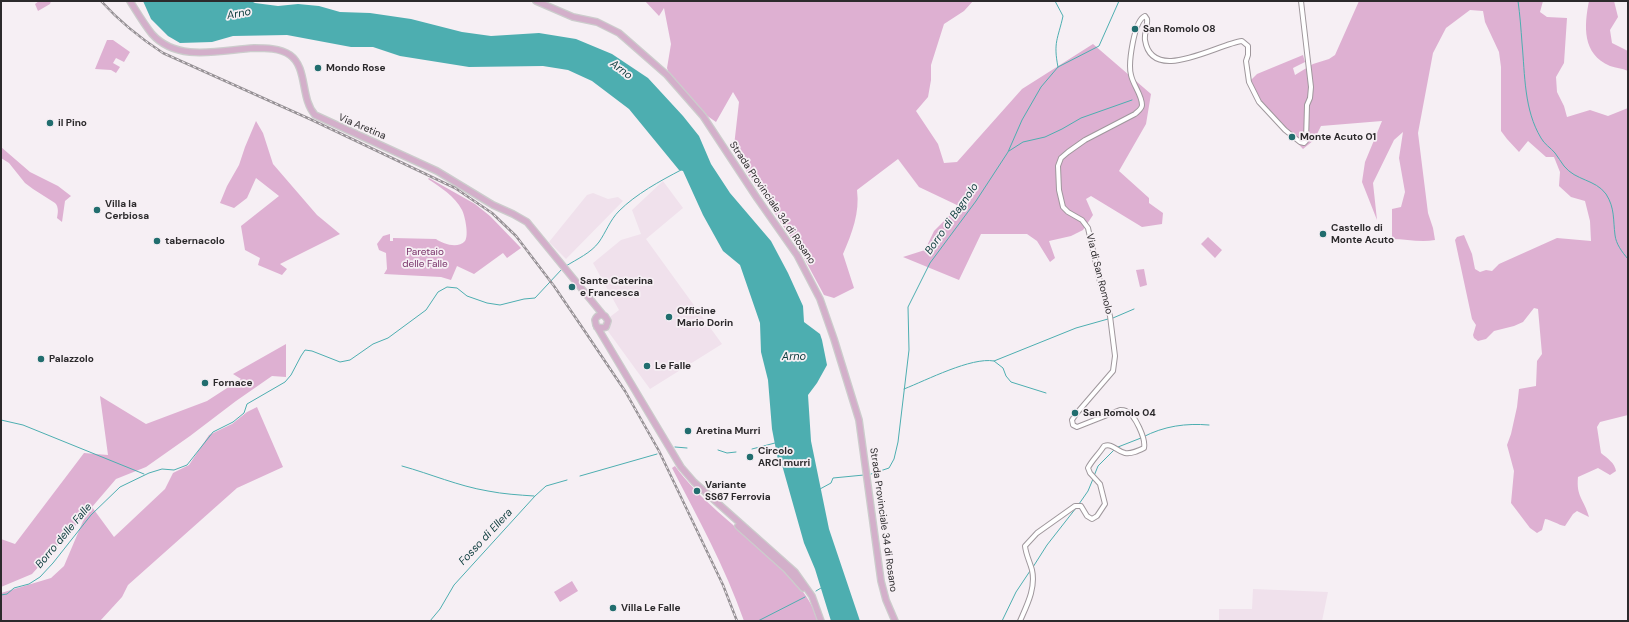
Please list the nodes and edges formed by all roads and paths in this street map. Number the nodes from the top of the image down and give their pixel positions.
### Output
1 (130, 1) edge
2 (536, 1) edge
3 (1301, 1) edge
4 (596, 305) junction
5 (604, 316) junction
6 (596, 318) junction
7 (597, 327) junction
8 (605, 328) junction
9 (605, 343) junction
10 (694, 482) junction
11 (821, 619) edge
12 (895, 621) edge
13 (1020, 621) edge

1 - 4 main road, Via Aretina
2 - 12 main road, Strada Provinciale 34 di Rosano
3 - 13 street, Via di San Romolo
4 - 5 main road, Via Aretina
4 - 6 main road
5 - 6 main road
5 - 8 main road
6 - 7 main road
7 - 8 main road
7 - 9 main road
8 - 9 main road
9 - 10 main road
10 - 11 main road
10 - 11 main road

